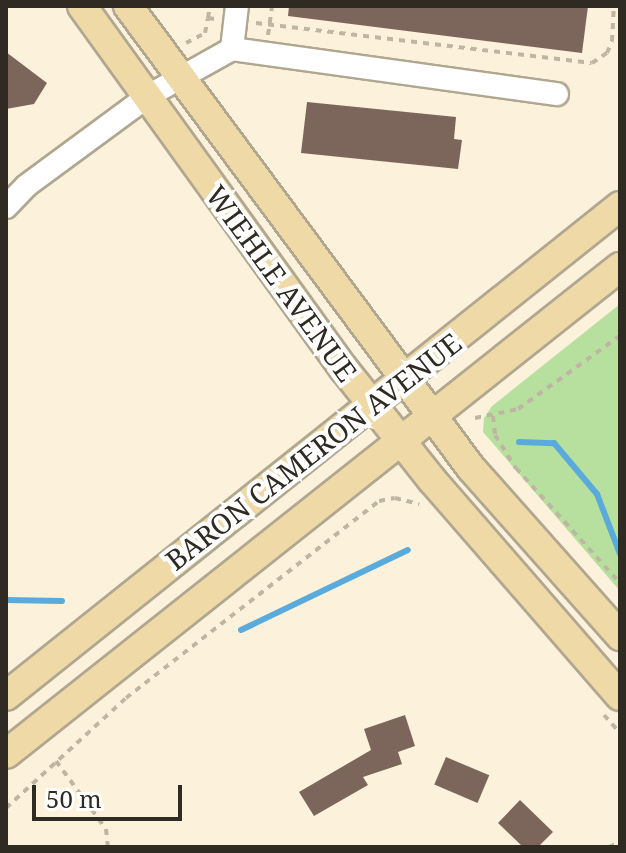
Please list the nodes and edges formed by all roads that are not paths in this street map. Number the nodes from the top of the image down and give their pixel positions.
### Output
1 (82, 6) edge
2 (128, 6) edge
3 (236, 13) edge
4 (232, 49) junction
5 (180, 77) junction
6 (557, 94) dead end
7 (148, 96) junction
8 (620, 206) edge
9 (6, 207) edge
10 (620, 267) edge
11 (404, 381) junction
12 (372, 406) junction
13 (433, 418) junction
14 (402, 443) junction
15 (620, 636) edge
16 (6, 696) edge
17 (620, 696) edge
18 (6, 754) edge

1 - 7 main road, WIEHLE AVENUE
2 - 5 main road, WIEHLE AVENUE
3 - 4 lane
4 - 5 lane
4 - 6 lane
5 - 7 lane
5 - 11 main road, WIEHLE AVENUE
7 - 9 lane
7 - 12 main road, WIEHLE AVENUE
8 - 11 main road, BARON CAMERON AVENUE
10 - 13 main road, BARON CAMERON AVENUE
11 - 12 main road, BARON CAMERON AVENUE
11 - 13 main road, WIEHLE AVENUE
12 - 14 main road, WIEHLE AVENUE
12 - 16 main road, BARON CAMERON AVENUE
13 - 14 main road, BARON CAMERON AVENUE
13 - 15 main road, WIEHLE AVENUE
14 - 17 main road, WIEHLE AVENUE
14 - 18 main road, BARON CAMERON AVENUE

